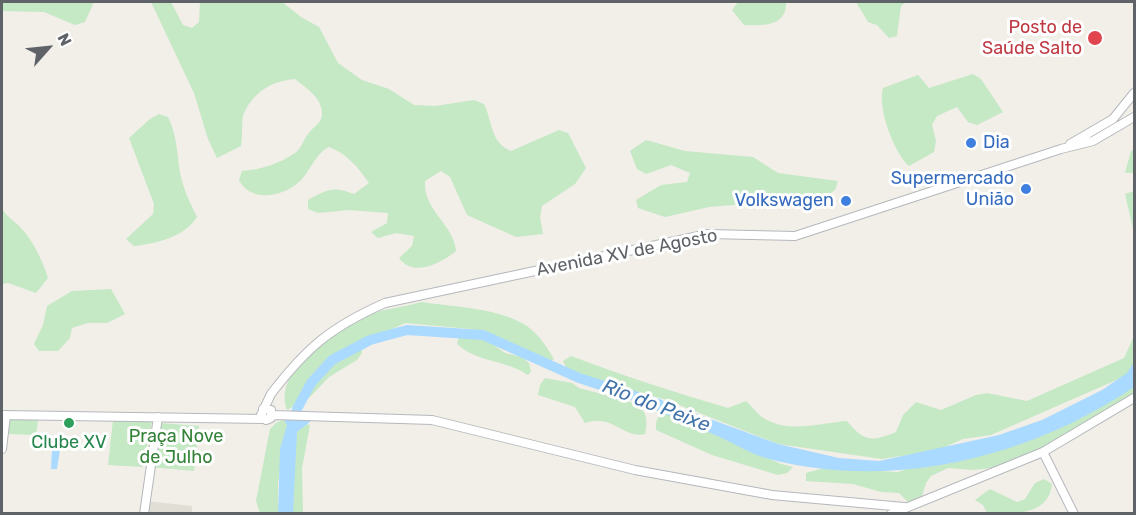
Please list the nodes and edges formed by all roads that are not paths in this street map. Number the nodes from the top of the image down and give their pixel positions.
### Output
1 (1134, 93) edge
2 (1134, 117) edge
3 (1103, 126) junction
4 (1107, 135) junction
5 (1061, 148) junction
6 (1134, 398) edge
7 (269, 413) junction
8 (4, 415) edge
9 (158, 417) junction
10 (2, 449) edge
11 (1043, 452) junction
12 (850, 502) junction
13 (904, 507) junction
14 (144, 513) edge
15 (857, 513) edge
16 (891, 513) edge
17 (1074, 513) edge

1 - 3 street
2 - 4 street, Avenida XV de Agosto
3 - 4 street
3 - 5 street
4 - 5 street, Avenida XV de Agosto
5 - 7 street, Avenida XV de Agosto
6 - 11 street
7 - 9 street
7 - 12 street
8 - 9 street
8 - 10 street
9 - 14 street
11 - 13 street
11 - 17 street
12 - 13 street
12 - 15 street
13 - 16 street

